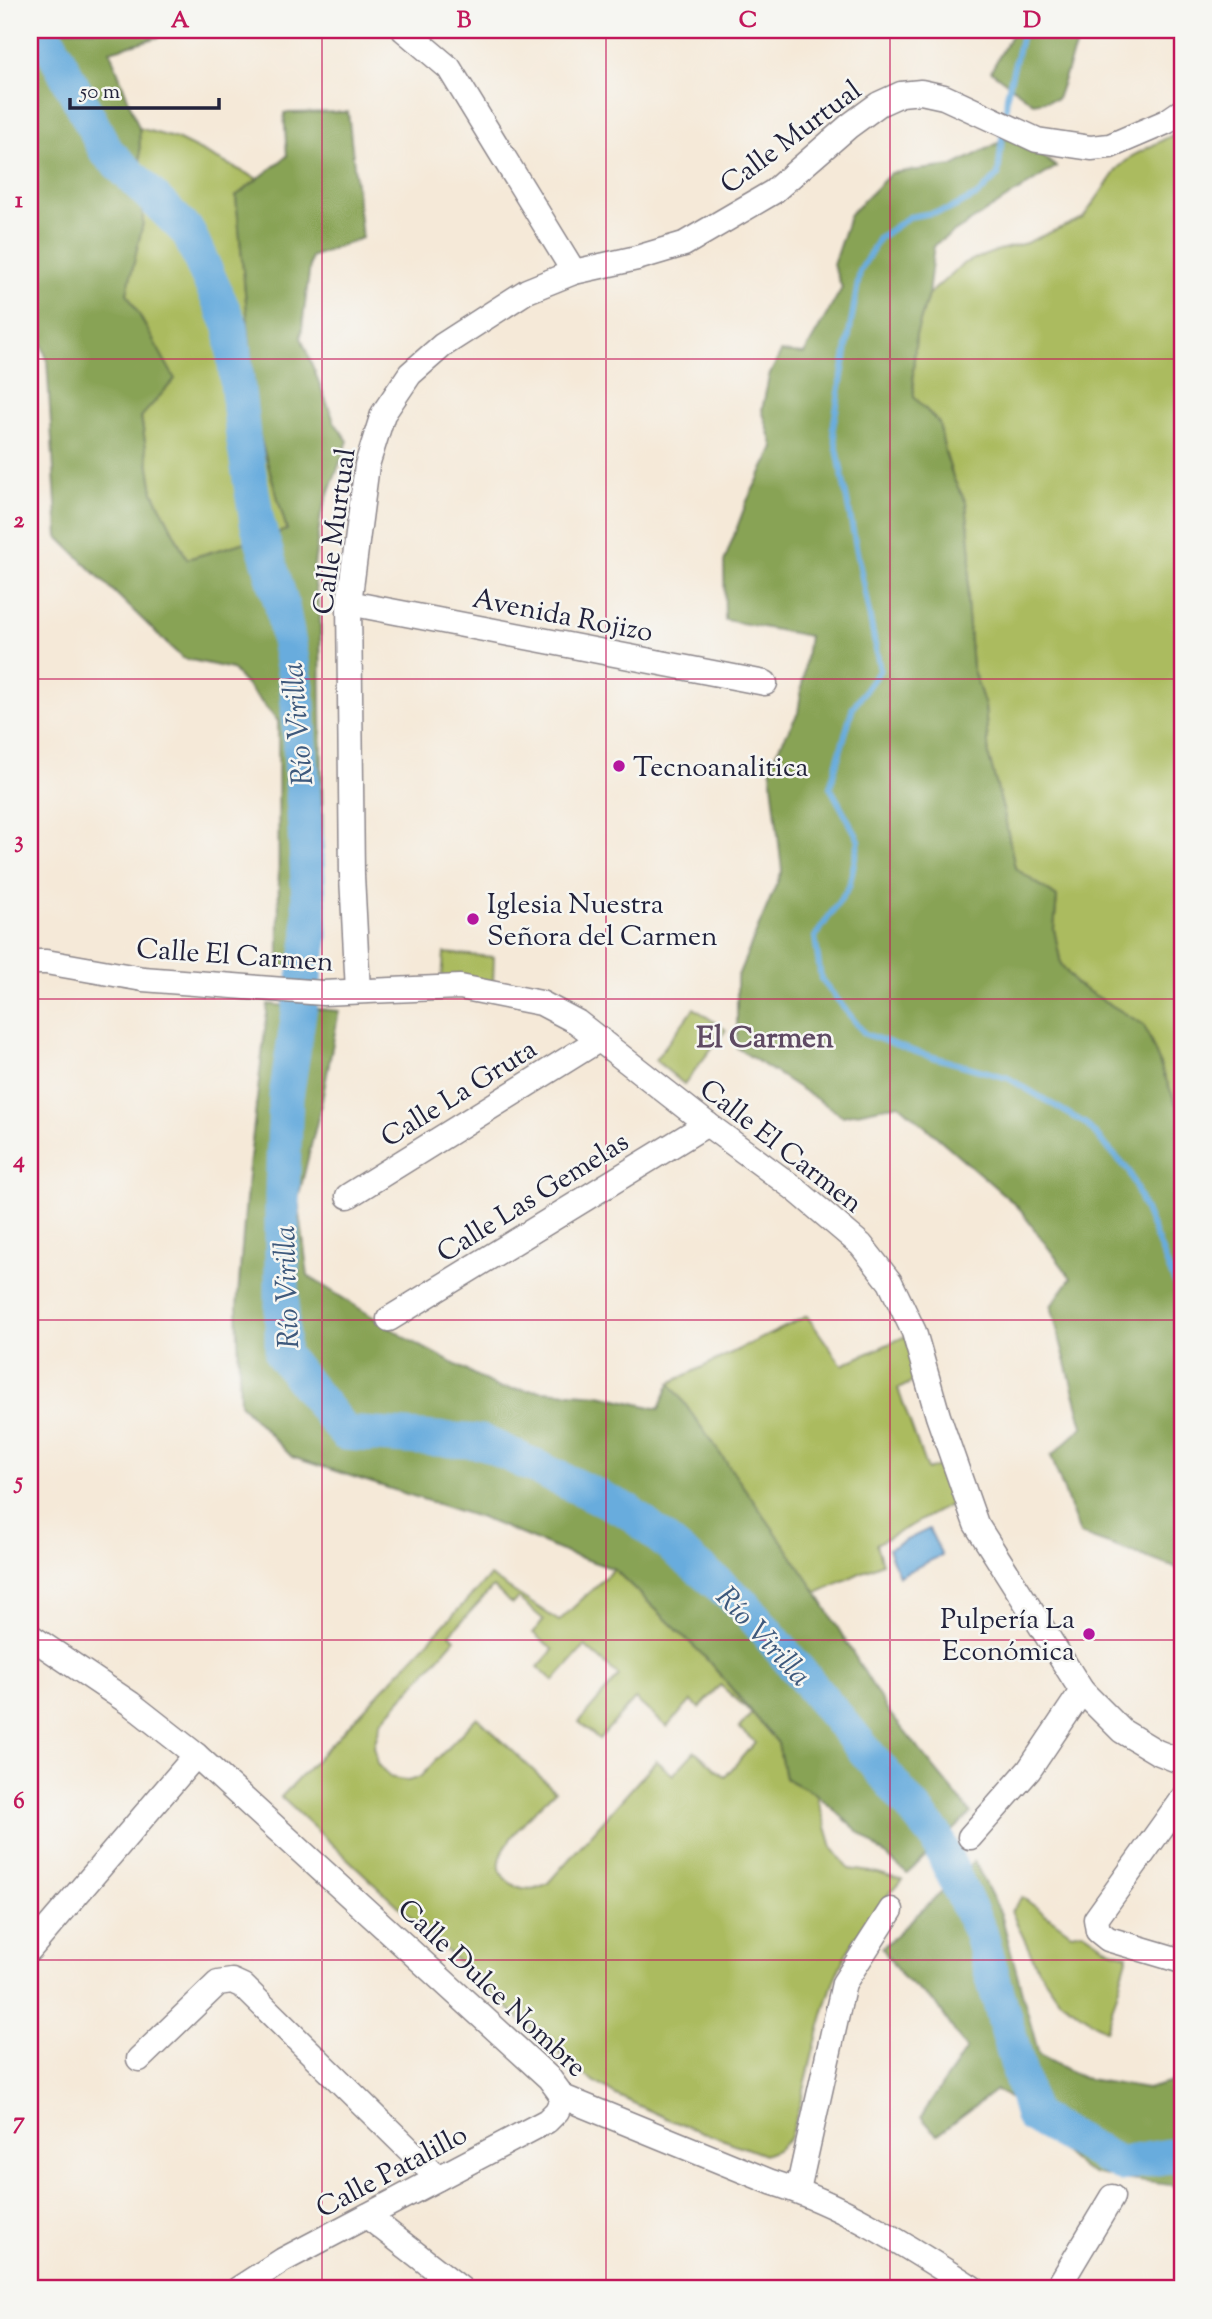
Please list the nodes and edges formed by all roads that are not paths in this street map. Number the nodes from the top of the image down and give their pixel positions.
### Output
1 (404, 30) edge
2 (1182, 111) edge
3 (574, 272) junction
4 (349, 603) junction
5 (765, 683) dead end
6 (30, 962) edge
7 (358, 991) junction
8 (600, 1039) junction
9 (707, 1124) junction
10 (348, 1196) dead end
11 (389, 1319) dead end
12 (30, 1636) edge
13 (1082, 1691) junction
14 (195, 1755) junction
15 (1182, 1762) edge
16 (1182, 1798) edge
17 (970, 1837) dead end
18 (891, 1910) dead end
19 (30, 1949) edge
20 (1182, 1961) edge
21 (139, 2059) dead end
22 (564, 2097) junction
23 (438, 2178) junction
24 (798, 2190) junction
25 (1112, 2197) dead end
26 (367, 2216) junction
27 (238, 2289) edge
28 (461, 2289) edge
29 (974, 2289) edge
30 (1057, 2289) edge

1 - 3 street
2 - 3 street, Calle Murtual
3 - 4 street, Calle Murtual
4 - 5 street, Avenida Rojizo
4 - 7 street, Calle Murtual
6 - 7 street, Calle El Carmen
7 - 8 street, Calle El Carmen
8 - 9 street, Calle El Carmen
8 - 10 street, Calle La Gruta
9 - 11 street, Calle Las Gemelas
9 - 13 street, Calle El Carmen
12 - 14 street, Calle Dulce Nombre
13 - 15 street, Calle El Carmen
13 - 17 street
14 - 19 street
14 - 22 street, Calle Dulce Nombre
16 - 20 street
18 - 24 street
21 - 23 street
22 - 23 street, Calle Patalillo
22 - 24 street, Calle Dulce Nombre
23 - 26 street, Calle Patalillo
24 - 29 street, Calle Dulce Nombre
25 - 30 street
26 - 27 street, Calle Patalillo
26 - 28 street

